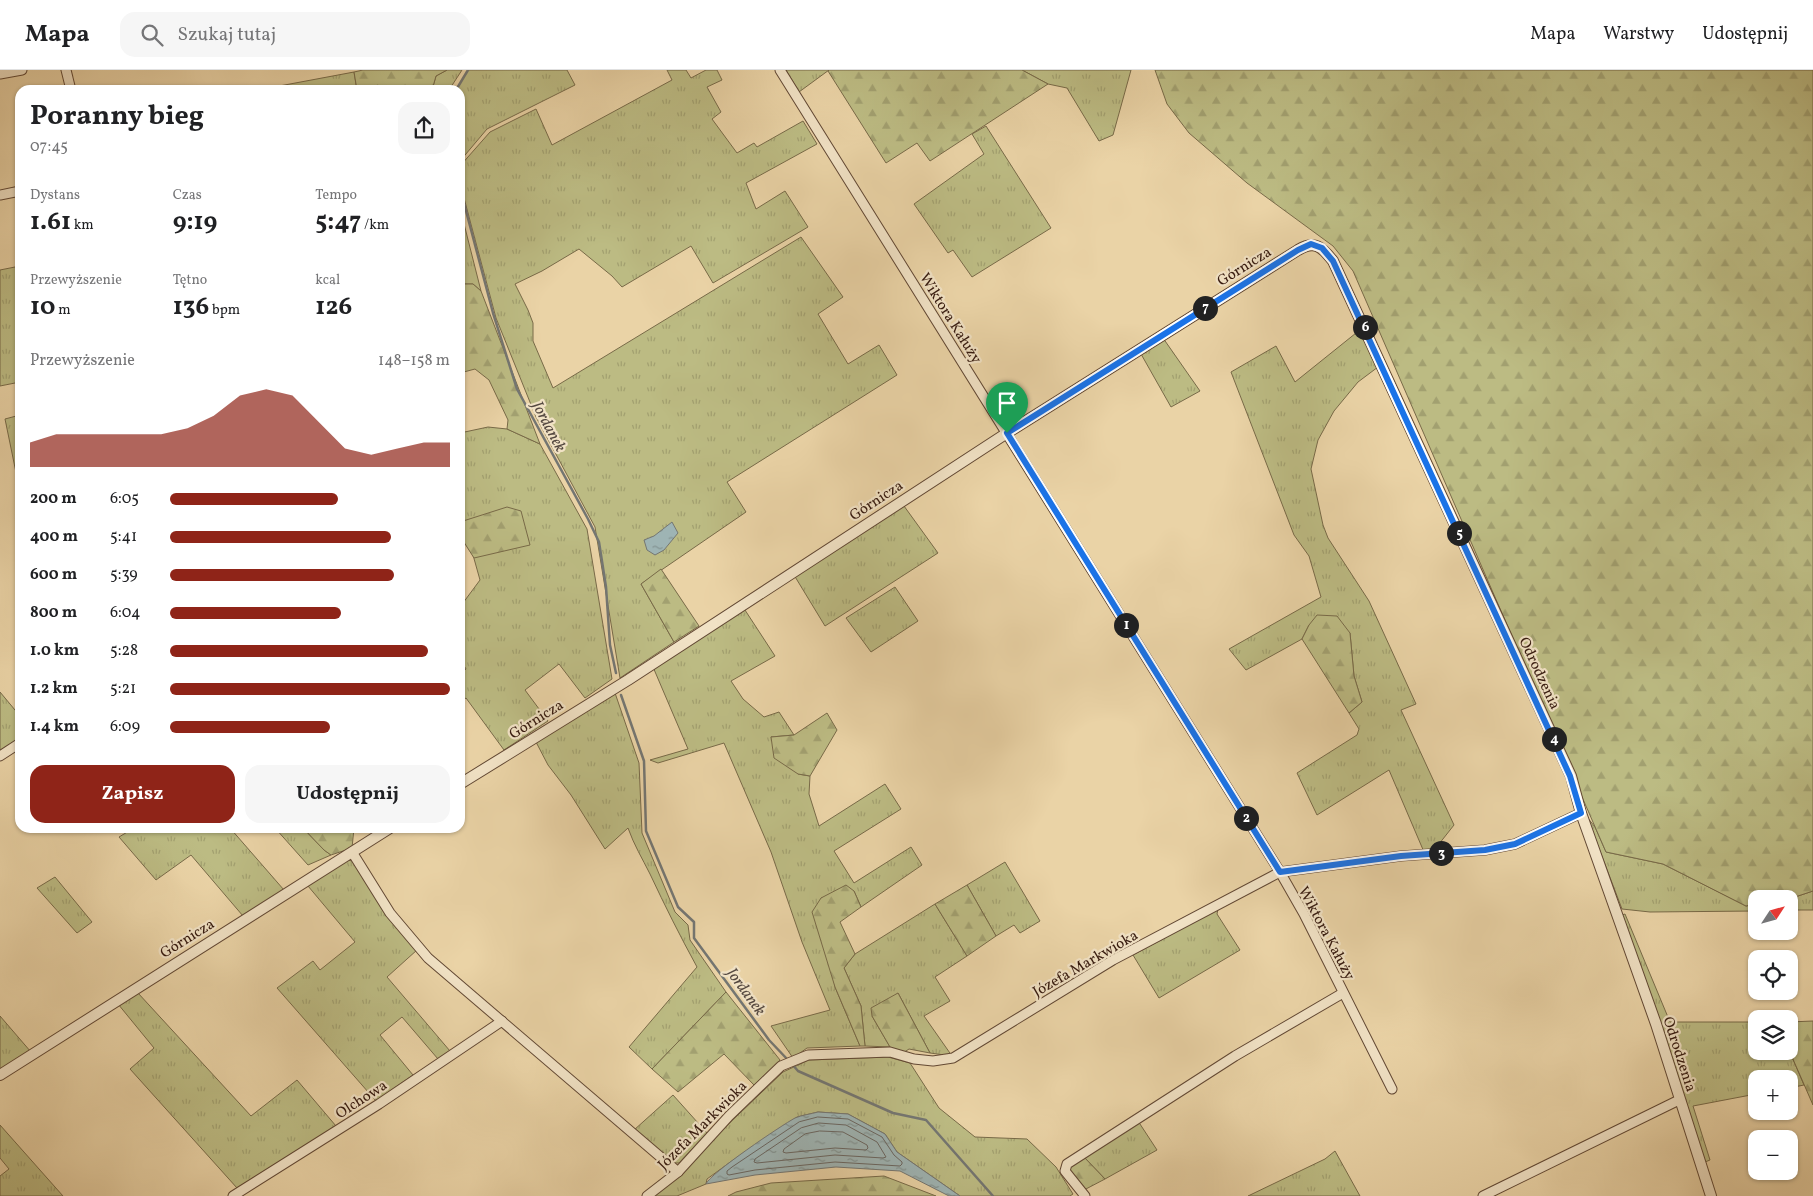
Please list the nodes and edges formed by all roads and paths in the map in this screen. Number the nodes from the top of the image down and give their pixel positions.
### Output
1 (22, 70) edge
2 (66, 70) edge
3 (780, 70) edge
4 (0, 74) edge
5 (70, 85) edge
6 (15, 192) edge
7 (0, 195) edge
8 (1311, 244) joint
9 (1007, 433) junction
10 (15, 746) edge
11 (0, 756) edge
12 (465, 781) edge
13 (1581, 813) junction
14 (382, 833) edge
15 (352, 852) junction
16 (1280, 872) junction
17 (1343, 993) junction
18 (502, 1021) junction
19 (0, 1075) edge
20 (1392, 1089) dead end
21 (1679, 1100) junction
22 (678, 1172) junction
23 (233, 1196) edge
24 (647, 1196) edge
25 (1085, 1196) edge
26 (1483, 1196) edge
27 (1710, 1196) edge

1 - 4 street
2 - 5 street
3 - 9 street, Wiktora Kałuży
6 - 7 street
8 - 9 street, Górnicza
8 - 13 street, Odrodzenia
9 - 12 street, Górnicza
9 - 16 street, Wiktora Kałuży
10 - 11 street
13 - 16 street, Józefa Markwioka
13 - 21 street, Odrodzenia
14 - 15 street, Górnicza
15 - 18 street
15 - 19 street, Górnicza
16 - 17 street, Wiktora Kałuży
16 - 22 street, Józefa Markwioka
17 - 20 street, Wiktora Kałuży
17 - 25 street, Wiktora Kałuży
18 - 22 street
18 - 23 street, Olchowa
21 - 26 street
21 - 27 street, Odrodzenia
22 - 24 street, Józefa Markwioka

